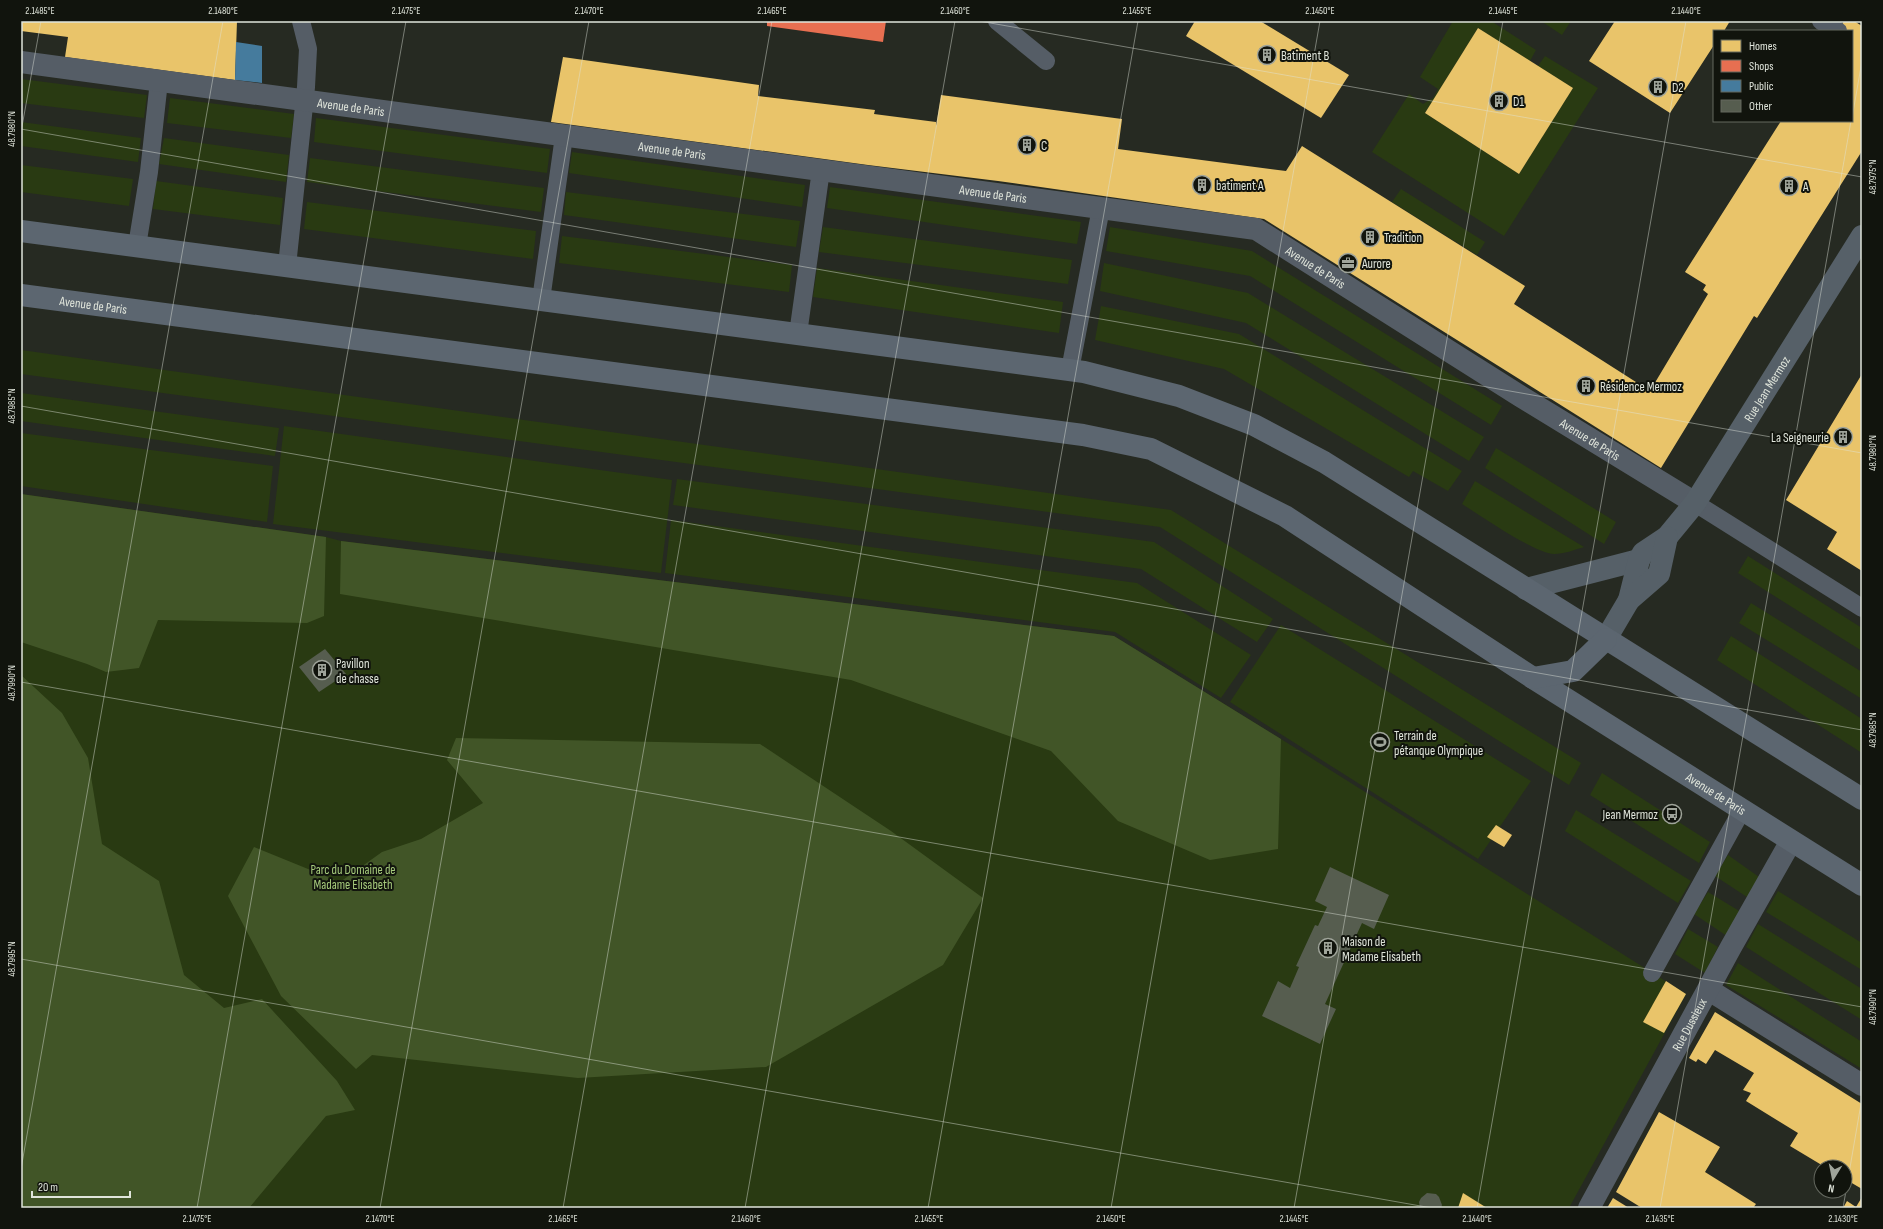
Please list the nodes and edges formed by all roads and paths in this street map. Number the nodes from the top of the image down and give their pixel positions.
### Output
1 (301, 21) edge
2 (997, 21) edge
3 (1821, 21) edge
4 (1836, 30) edge
5 (1046, 61) dead end
6 (21, 62) edge
7 (159, 81) junction
8 (305, 100) junction
9 (564, 136) junction
10 (821, 170) junction
11 (1101, 208) junction
12 (21, 231) edge
13 (1862, 236) edge
14 (137, 246) junction
15 (287, 266) junction
16 (21, 295) edge
17 (541, 300) junction
18 (798, 334) junction
19 (1070, 370) junction
20 (1695, 503) junction
21 (1666, 537) junction
22 (1639, 560) junction
23 (1526, 589) junction
24 (1629, 600) junction
25 (1862, 608) edge
26 (1606, 639) junction
27 (1533, 678) junction
28 (1570, 701) junction
29 (1862, 799) edge
30 (1742, 810) junction
31 (1791, 841) junction
32 (1862, 886) edge
33 (1652, 973) dead end
34 (1709, 990) junction
35 (1862, 1085) edge
36 (1590, 1208) edge

1 - 8 lane
2 - 5 lane
3 - 4 lane
6 - 7 street, Avenue de Paris
7 - 8 street, Avenue de Paris
7 - 14 lane
8 - 9 street, Avenue de Paris
8 - 15 lane
9 - 10 street, Avenue de Paris
9 - 17 lane
10 - 11 street, Avenue de Paris
10 - 18 lane
11 - 19 lane
11 - 20 street, Avenue de Paris
12 - 14 main road
13 - 20 street, Rue Jean Mermoz
14 - 15 main road
15 - 17 main road
16 - 27 main road, Avenue de Paris
17 - 18 main road
18 - 19 main road
19 - 23 main road
20 - 21 street, Rue Jean Mermoz
20 - 25 lane, Avenue de Paris
21 - 22 street, Rue Jean Mermoz
21 - 24 street, Rue Jean Mermoz
22 - 23 street
22 - 24 street, Rue Jean Mermoz
23 - 26 main road
24 - 26 street, Rue Jean Mermoz
26 - 27 main road
26 - 28 main road
26 - 29 main road
27 - 28 main road, Avenue de Paris
28 - 30 main road, Avenue de Paris
30 - 31 main road, Avenue de Paris
30 - 33 lane
31 - 32 main road, Avenue de Paris
31 - 34 street, Rue Dussieux
34 - 35 street
34 - 36 street, Rue Dussieux

